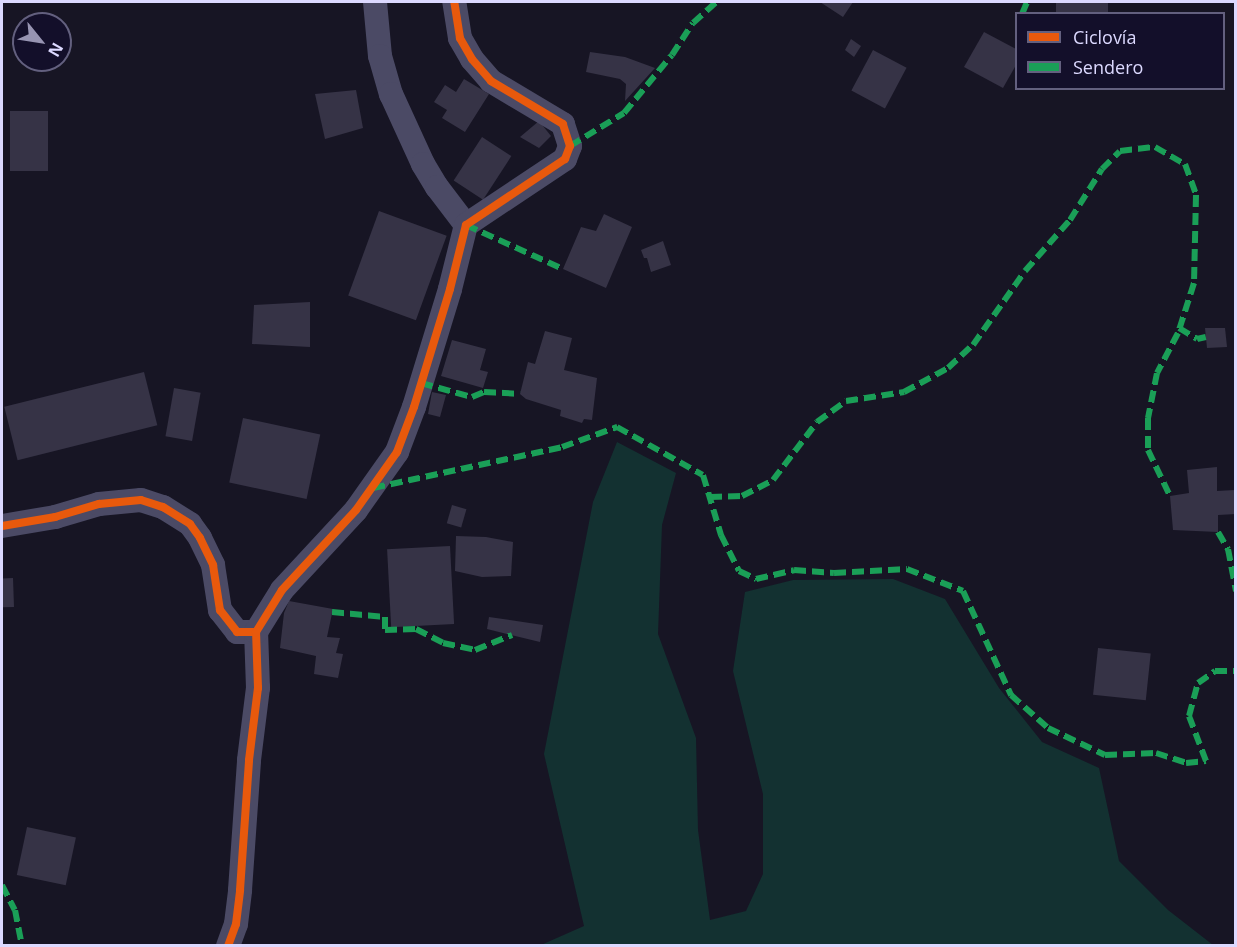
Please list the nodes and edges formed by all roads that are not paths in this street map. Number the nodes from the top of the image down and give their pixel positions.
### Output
1 (375, 2) edge
2 (454, 2) edge
3 (466, 225) junction
4 (2, 526) edge
5 (256, 632) junction
6 (228, 945) edge

1 - 3 street
2 - 3 street
3 - 5 street
4 - 5 street
5 - 6 street

